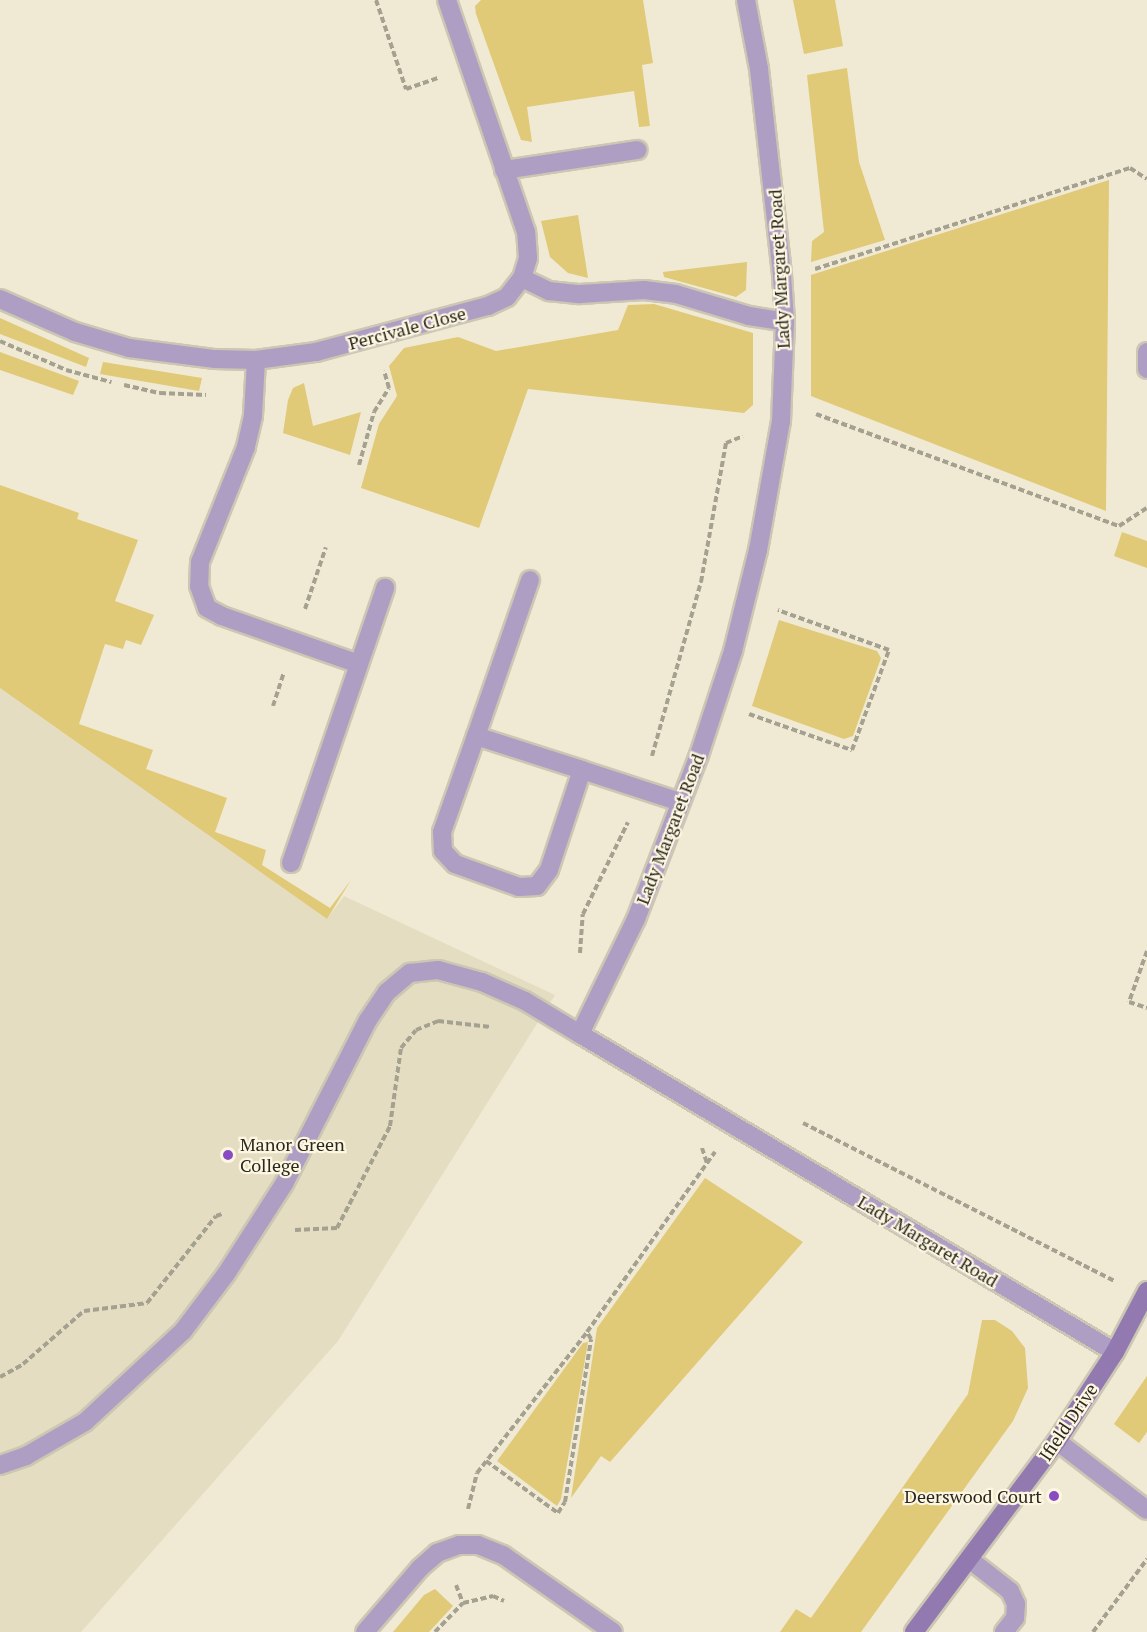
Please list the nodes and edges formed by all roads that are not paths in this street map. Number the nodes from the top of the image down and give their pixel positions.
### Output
1 (447, 0) edge
2 (746, 0) edge
3 (638, 150) dead end
4 (504, 170) junction
5 (522, 278) junction
6 (0, 299) edge
7 (785, 322) junction
8 (1147, 352) edge
9 (256, 360) junction
10 (1147, 369) edge
11 (530, 580) dead end
12 (386, 588) dead end
13 (359, 664) junction
14 (476, 736) junction
15 (582, 770) junction
16 (680, 802) junction
17 (291, 863) dead end
18 (580, 1034) junction
19 (1145, 1294) edge
20 (1115, 1352) junction
21 (1057, 1441) junction
22 (0, 1465) edge
23 (1147, 1509) edge
24 (969, 1559) junction
25 (365, 1632) edge
26 (613, 1632) edge
27 (914, 1632) edge
28 (1004, 1632) edge

1 - 4 street
2 - 7 street, Lady Margaret Road
3 - 4 street
4 - 5 street
5 - 7 street
5 - 9 street, Percivale Close
6 - 9 street, Percivale Close
7 - 16 street, Lady Margaret Road
8 - 10 street
9 - 13 street
11 - 14 street
12 - 13 street
13 - 17 street
14 - 15 street
14 - 15 street
15 - 16 street
16 - 18 street, Lady Margaret Road
18 - 20 street, Lady Margaret Road
18 - 22 street
19 - 20 street, Ifield Drive
20 - 21 street, Ifield Drive
21 - 23 street
21 - 24 street, Ifield Drive
24 - 27 street, Ifield Drive
24 - 28 street
25 - 26 street

